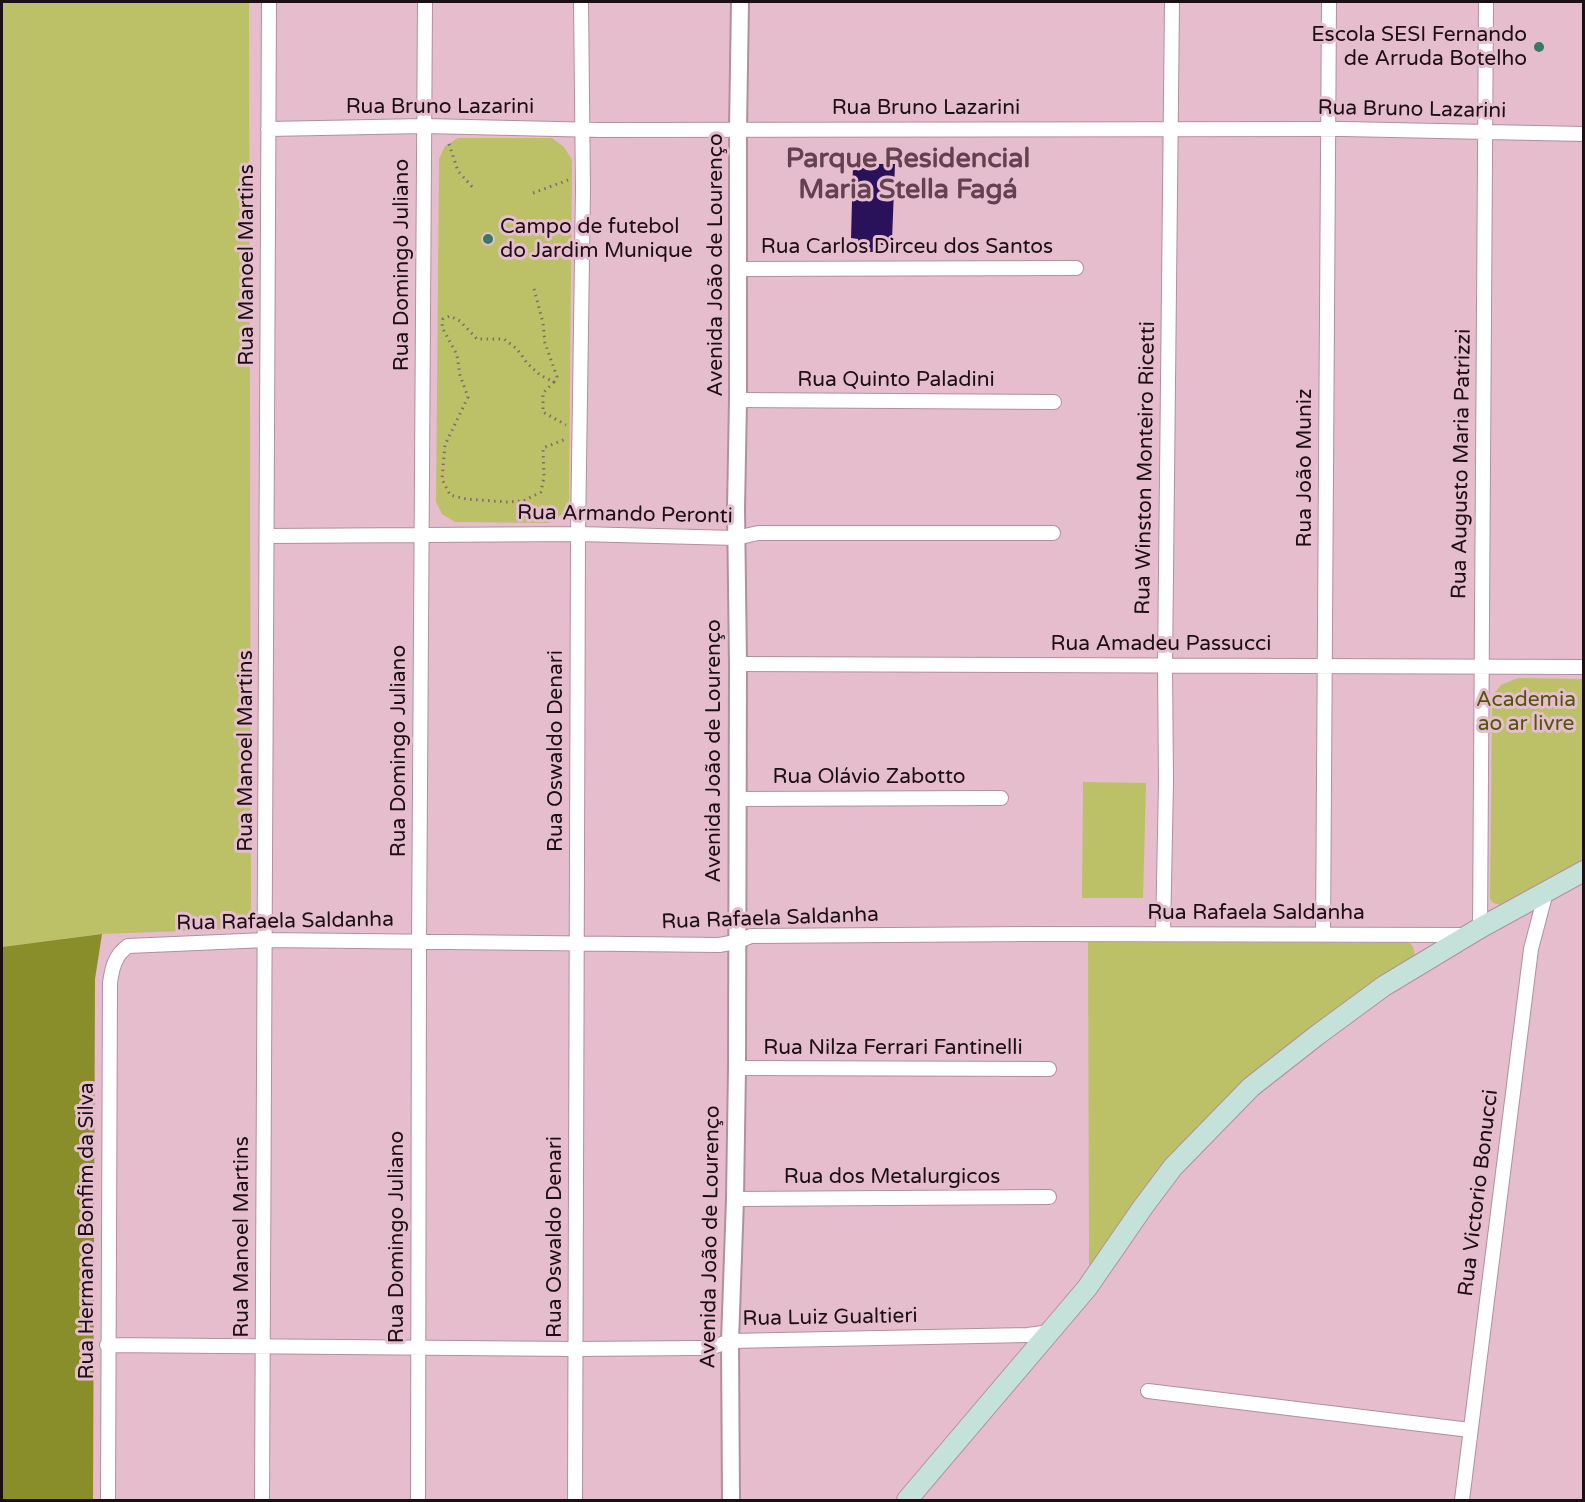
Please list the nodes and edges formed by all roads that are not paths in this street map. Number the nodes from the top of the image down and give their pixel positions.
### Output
1 (269, 2) edge
2 (425, 2) edge
3 (581, 2) edge
4 (740, 2) edge
5 (1172, 2) edge
6 (1329, 2) edge
7 (1486, 2) edge
8 (424, 126) junction
9 (268, 129) junction
10 (582, 129) junction
11 (738, 129) junction
12 (1171, 129) junction
13 (1328, 129) junction
14 (1487, 131) junction
15 (1584, 134) edge
16 (1076, 268) dead end
17 (739, 269) junction
18 (738, 400) junction
19 (1054, 402) dead end
20 (1053, 533) dead end
21 (578, 534) junction
22 (421, 535) junction
23 (268, 536) junction
24 (736, 538) junction
25 (738, 664) junction
26 (1325, 665) junction
27 (1165, 666) junction
28 (1482, 667) junction
29 (1584, 667) edge
30 (1001, 798) dead end
31 (737, 799) junction
32 (1584, 871) edge
33 (1546, 892) junction
34 (1475, 931) junction
35 (1163, 934) junction
36 (1323, 934) junction
37 (266, 940) junction
38 (419, 942) junction
39 (736, 942) junction
40 (577, 944) junction
41 (114, 962) joint
42 (737, 1068) junction
43 (1049, 1069) dead end
44 (1050, 1197) dead end
45 (735, 1199) junction
46 (1050, 1332) junction
47 (730, 1341) junction
48 (107, 1345) junction
49 (262, 1346) junction
50 (417, 1348) junction
51 (575, 1349) junction
52 (1148, 1391) dead end
53 (1470, 1430) junction
54 (108, 1500) edge
55 (262, 1500) edge
56 (418, 1500) edge
57 (575, 1500) edge
58 (731, 1500) edge
59 (907, 1500) edge
60 (1462, 1500) edge

1 - 9 street, Rua Manoel Martins
2 - 8 street, Rua Domingo Juliano
3 - 10 street, Rua Oswaldo Denari
4 - 11 street, Avenida João de Lourenço
5 - 12 street, Rua Winston Monteiro Ricetti
6 - 13 street, Rua João Muniz
7 - 14 street, Rua Augusto Maria Patrizzi
8 - 9 street, Rua Bruno Lazarini
8 - 10 street, Rua Bruno Lazarini
8 - 22 street, Rua Domingo Juliano
9 - 23 street, Rua Manoel Martins
10 - 11 street, Rua Bruno Lazarini
10 - 21 street, Rua Oswaldo Denari
11 - 12 street, Rua Bruno Lazarini
11 - 17 street, Avenida João de Lourenço
12 - 13 street, Rua Bruno Lazarini
12 - 27 street, Rua Winston Monteiro Ricetti
13 - 14 street, Rua Bruno Lazarini
13 - 26 street, Rua João Muniz
14 - 15 street, Rua Bruno Lazarini
14 - 28 street, Rua Augusto Maria Patrizzi
16 - 17 street, Rua Carlos Dirceu dos Santos
17 - 18 street, Avenida João de Lourenço
18 - 19 street, Rua Quinto Paladini
18 - 24 street, Avenida João de Lourenço
20 - 24 street, Rua Armando Peronti
21 - 22 street, Rua Armando Peronti
21 - 24 street, Rua Armando Peronti
21 - 40 street, Rua Oswaldo Denari
22 - 23 street, Rua Armando Peronti
22 - 38 street, Rua Domingo Juliano
23 - 37 street, Rua Manoel Martins
24 - 25 street, Avenida João de Lourenço
25 - 27 street, Rua Amadeu Passucci
25 - 31 street, Avenida João de Lourenço
26 - 27 street, Rua Amadeu Passucci
26 - 28 street, Rua Amadeu Passucci
26 - 36 street, Rua João Muniz
27 - 35 street, Rua Winston Monteiro Ricetti
28 - 29 street, Rua Amadeu Passucci
28 - 34 street, Rua Augusto Maria Patrizzi
30 - 31 street, Rua Olávio Zabotto
31 - 39 street, Avenida João de Lourenço
32 - 33 main road
33 - 34 main road
33 - 53 street, Rua Victorio Bonucci
34 - 36 street, Rua Rafaela Saldanha
34 - 46 main road
35 - 36 street, Rua Rafaela Saldanha
35 - 39 street, Rua Rafaela Saldanha
37 - 38 street, Rua Rafaela Saldanha
37 - 41 street, Rua Rafaela Saldanha
37 - 49 street, Rua Manoel Martins
38 - 40 street, Rua Rafaela Saldanha
38 - 50 street, Rua Domingo Juliano
39 - 40 street, Rua Rafaela Saldanha
39 - 42 street, Avenida João de Lourenço
40 - 51 street, Rua Oswaldo Denari
41 - 48 street, Rua Hermano Bonfim da Silva
42 - 43 street, Rua Nilza Ferrari Fantinelli
42 - 45 street, Avenida João de Lourenço
44 - 45 street, Rua dos Metalurgicos
45 - 47 street, Avenida João de Lourenço
46 - 47 street, Rua Luiz Gualtieri
46 - 59 main road
47 - 51 street, Rua Luiz Gualtieri
47 - 58 street, Avenida João de Lourenço
48 - 49 street, Rua Luiz Gualtieri
48 - 54 street, Rua Hermano Bonfim da Silva
49 - 50 street, Rua Luiz Gualtieri
49 - 55 street, Rua Manoel Martins
50 - 51 street, Rua Luiz Gualtieri
50 - 56 street, Rua Domingo Juliano
51 - 57 street, Rua Oswaldo Denari
52 - 53 street
53 - 60 street, Rua Victorio Bonucci

